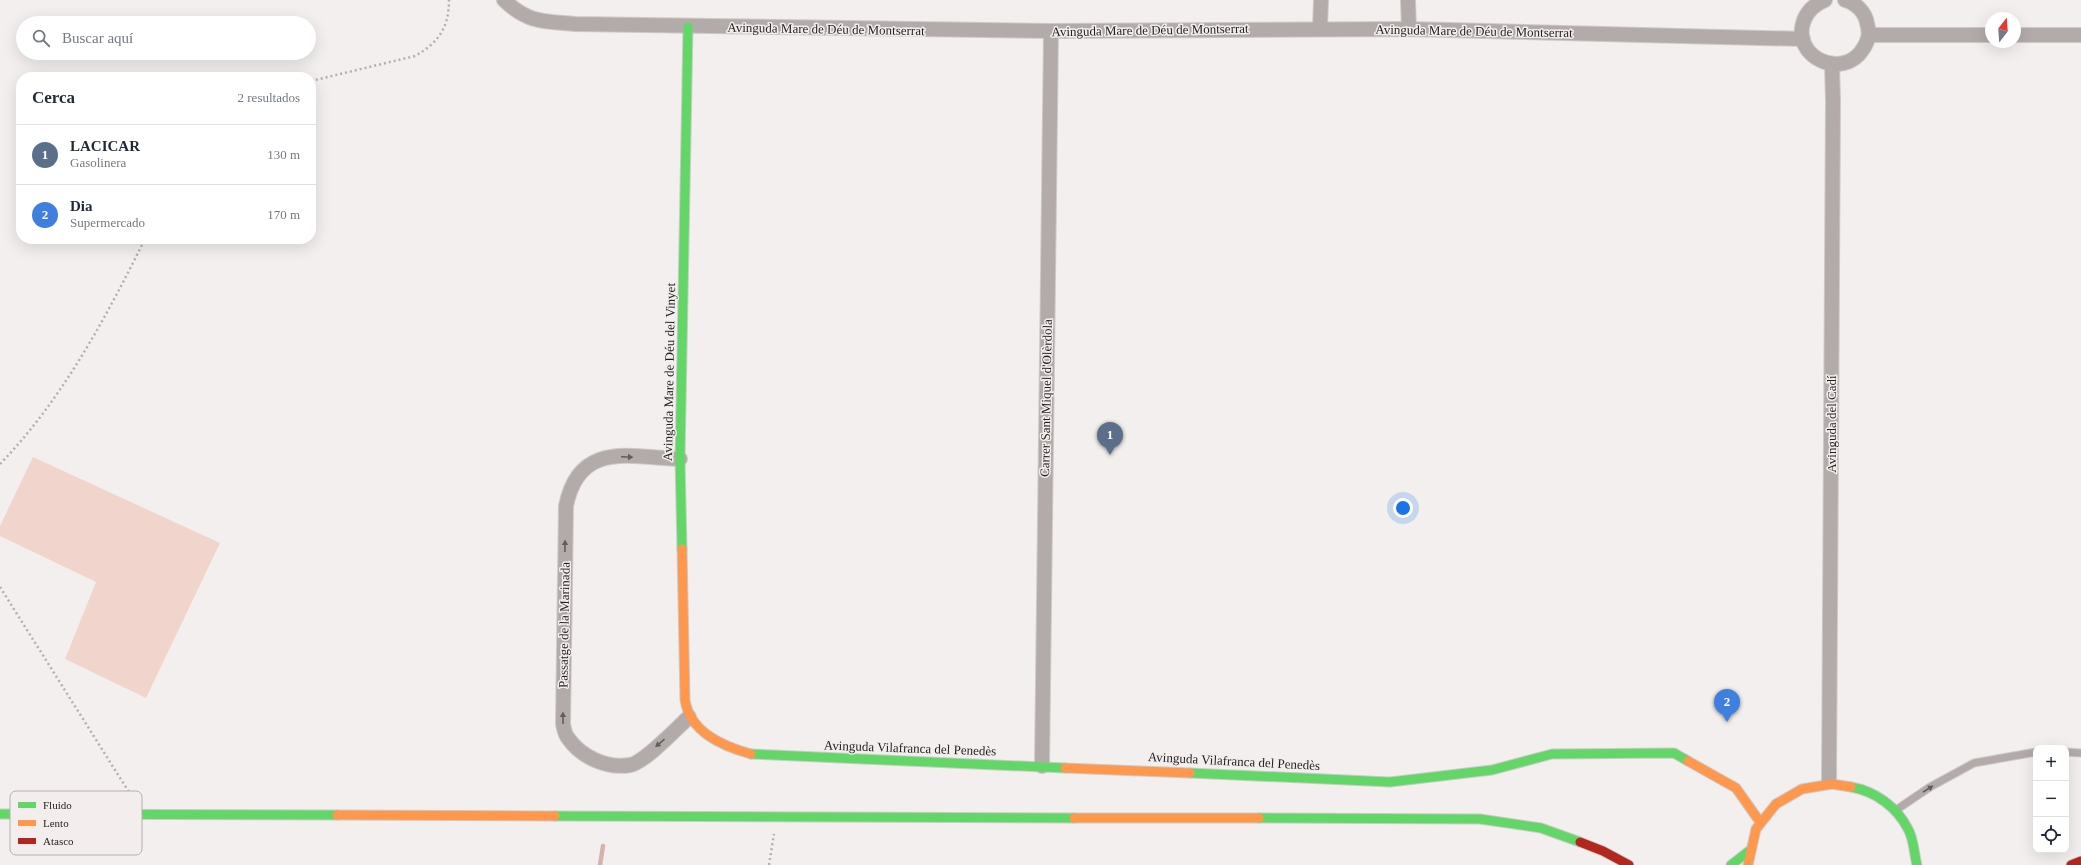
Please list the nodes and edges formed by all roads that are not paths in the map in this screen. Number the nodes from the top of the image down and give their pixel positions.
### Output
1 (504, 0) edge
2 (1321, 0) edge
3 (1408, 0) edge
4 (1825, 0) edge
5 (1845, 0) edge
6 (688, 27) junction
7 (1320, 28) junction
8 (1409, 29) junction
9 (1051, 31) junction
10 (1869, 35) junction
11 (1985, 35) edge
12 (2021, 35) edge
13 (2081, 35) edge
14 (1803, 39) junction
15 (1832, 65) junction
16 (680, 459) junction
17 (689, 717) junction
18 (2069, 752) edge
19 (2033, 753) edge
20 (2081, 753) edge
21 (1042, 766) junction
22 (1829, 782) junction
23 (1895, 810) junction
24 (142, 814) edge
25 (1760, 822) junction
26 (1749, 852) junction
27 (1917, 853) junction
28 (2081, 861) edge
29 (1629, 865) edge
30 (1731, 865) edge
31 (1748, 865) edge
32 (1917, 865) edge
33 (1926, 865) edge
34 (2071, 865) edge

1 - 6 street, Avinguda Mare de Déu de Montserrat
2 - 7 street
3 - 8 street
4 - 14 street
5 - 10 street
6 - 9 street, Avinguda Mare de Déu de Montserrat
6 - 16 main road, Avinguda Mare de Déu del Vinyet
7 - 8 street, Avinguda Mare de Déu de Montserrat
7 - 9 street, Avinguda Mare de Déu de Montserrat
8 - 14 street, Avinguda Mare de Déu de Montserrat
9 - 21 street, Carrer Sant Miquel d'Olèrdola
10 - 11 street
10 - 15 street
12 - 13 street
14 - 15 street
15 - 22 street, Avinguda del Cadí
16 - 17 main road, Avinguda Mare de Déu del Vinyet
17 -> 16 street, Passatge de la Marinada
17 - 21 main road, Avinguda Vilafranca del Penedès
18 - 20 lane
23 -> 19 lane
21 - 25 main road, Avinguda Vilafranca del Penedès
22 - 23 main road
22 - 25 main road
23 - 27 main road
24 - 29 main road
25 - 26 main road
26 - 30 main road
26 - 31 main road
27 - 32 main road
27 - 33 main road
28 - 34 main road

